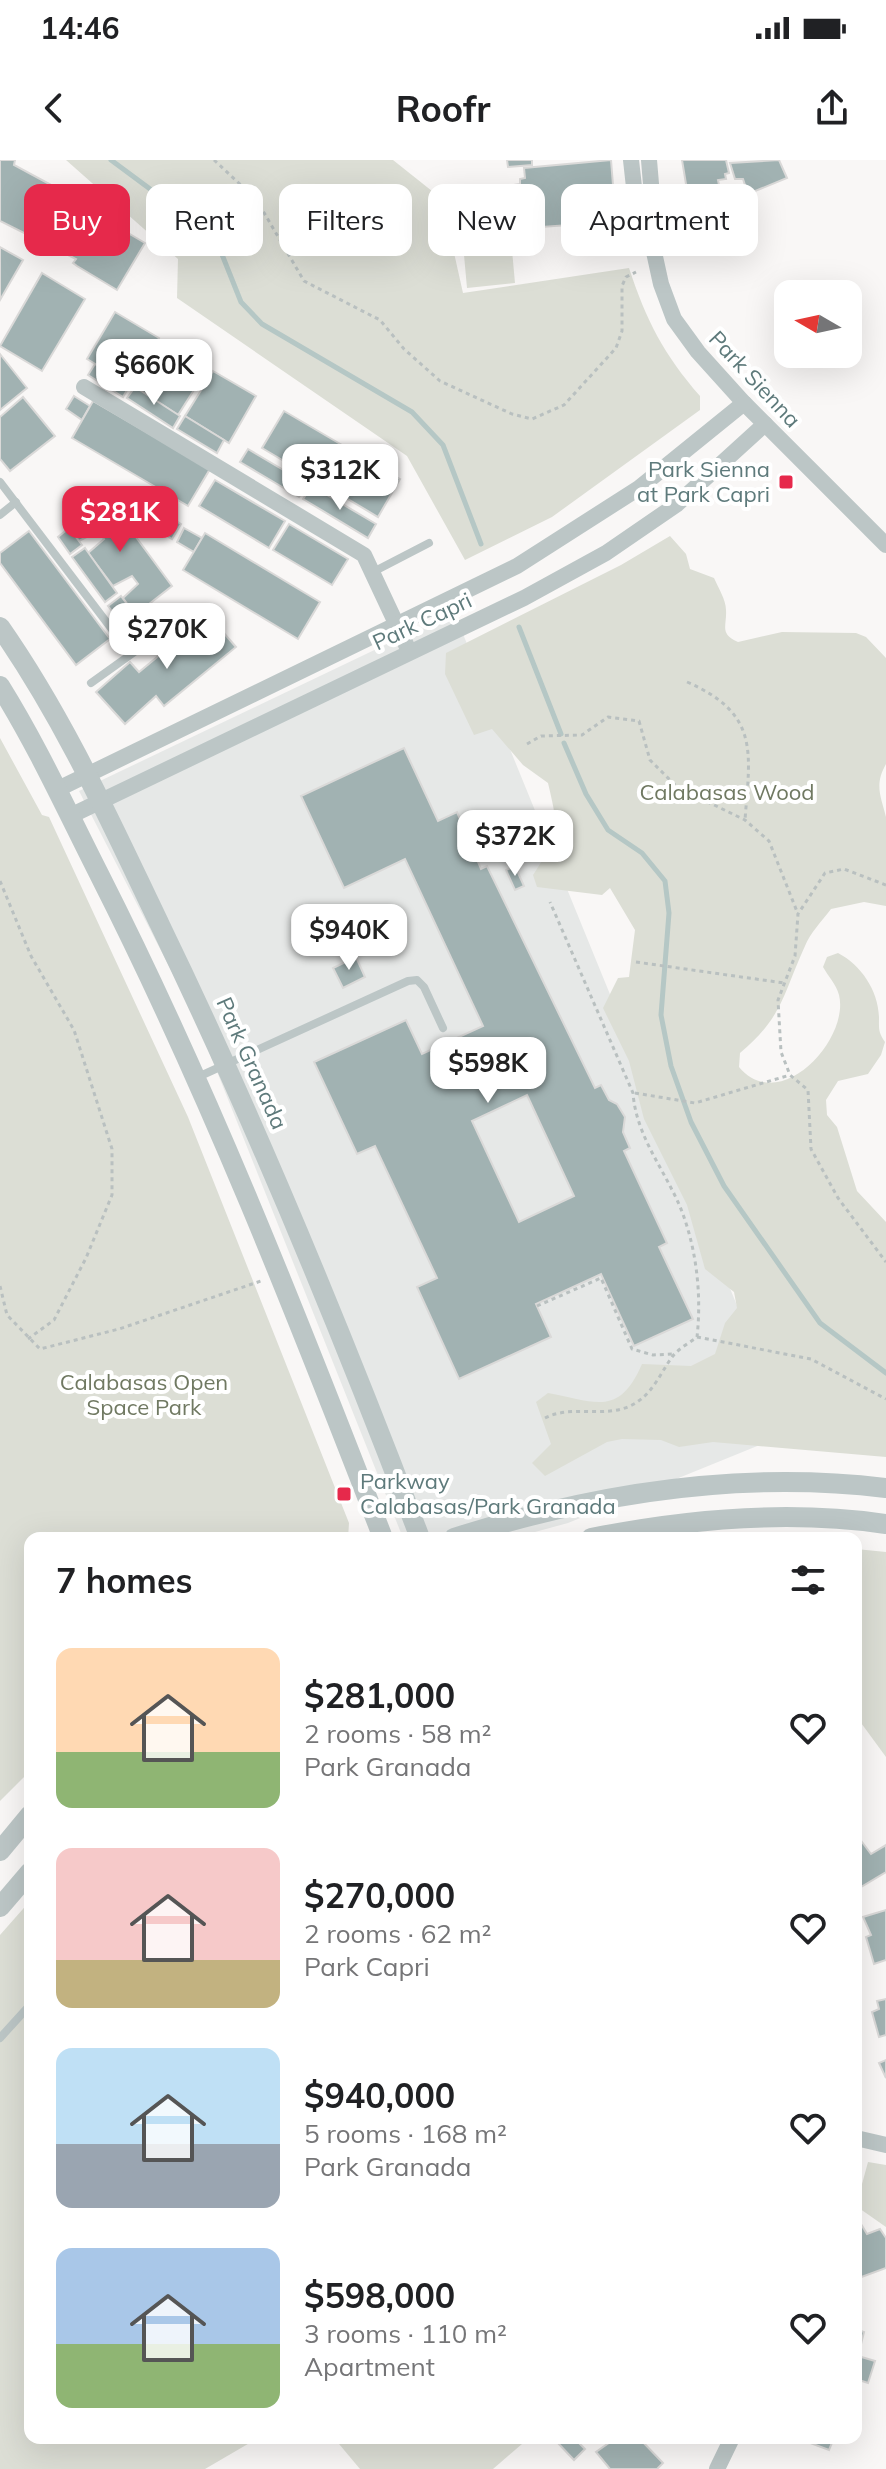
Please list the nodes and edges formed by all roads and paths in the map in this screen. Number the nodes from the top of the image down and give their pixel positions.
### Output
1 (214, 160) edge
2 (631, 160) edge
3 (649, 160) edge
4 (634, 184) edge
5 (651, 184) edge
6 (655, 256) edge
7 (636, 272) dead end
8 (84, 387) dead end
9 (744, 403) junction
10 (765, 424) junction
11 (0, 482) edge
12 (16, 502) junction
13 (0, 515) edge
14 (429, 543) dead end
15 (886, 545) edge
16 (372, 573) junction
17 (186, 615) dead end
18 (0, 627) edge
19 (397, 627) junction
20 (409, 651) junction
21 (130, 653) junction
22 (687, 682) dead end
23 (91, 683) dead end
24 (0, 686) edge
25 (527, 744) dead end
26 (88, 773) junction
27 (58, 789) junction
28 (101, 802) junction
29 (70, 816) junction
30 (745, 820) junction
31 (0, 881) edge
32 (886, 885) edge
33 (550, 902) dead end
34 (798, 914) junction
35 (636, 962) dead end
36 (784, 983) junction
37 (443, 1028) dead end
38 (228, 1065) junction
39 (790, 1075) junction
40 (198, 1077) junction
41 (633, 1093) junction
42 (886, 1262) edge
43 (280, 1275) junction
44 (0, 1286) edge
45 (537, 1306) dead end
46 (697, 1337) junction
47 (28, 1339) junction
48 (674, 1354) junction
49 (886, 1399) edge
50 (545, 1418) dead end
51 (886, 1488) edge
52 (886, 1524) edge
53 (381, 1532) edge
54 (418, 1532) edge
55 (472, 1532) edge
56 (626, 1532) edge
57 (24, 1822) edge
58 (0, 1851) edge
59 (24, 1879) edge
60 (0, 1907) edge
61 (24, 2012) edge
62 (0, 2038) edge
63 (862, 2139) edge
64 (886, 2145) edge
65 (729, 2444) edge
66 (717, 2469) edge

1 - 7 path
2 - 4 street, Park Sienna
3 - 5 street, Park Sienna
6 - 9 street, Park Sienna
8 - 16 street
9 - 10 street, Park Sienna
9 - 19 street, Park Capri
10 - 15 street, Park Sienna
10 - 20 street, Park Capri
11 - 12 lane
12 - 13 lane
12 - 21 lane
14 - 16 lane
16 - 19 street
17 - 21 lane
18 - 26 street, Park Granada
19 - 20 street
19 - 26 street, Park Capri
20 - 28 street, Park Capri
21 - 23 lane
22 - 30 path
24 - 27 street
25 - 30 path
26 - 27 street, Park Capri
26 - 28 street, Park Granada
27 - 29 street
28 - 29 street, Park Capri
28 - 38 street, Park Granada
29 - 40 street
30 - 34 path
31 - 47 path
32 - 34 path
33 - 41 path
34 - 36 path
35 - 36 path
36 - 39 path
37 - 38 lane
38 - 40 lane
38 - 54 street, Park Granada
39 - 41 path
39 - 42 path
40 - 43 street
41 - 46 path
43 - 47 path
43 - 53 street
44 - 47 path
45 - 48 path
46 - 48 path
46 - 49 path
48 - 50 path
51 - 55 street
52 - 56 street
57 - 58 street
59 - 60 street
61 - 62 lane
63 - 64 street
65 - 66 street

